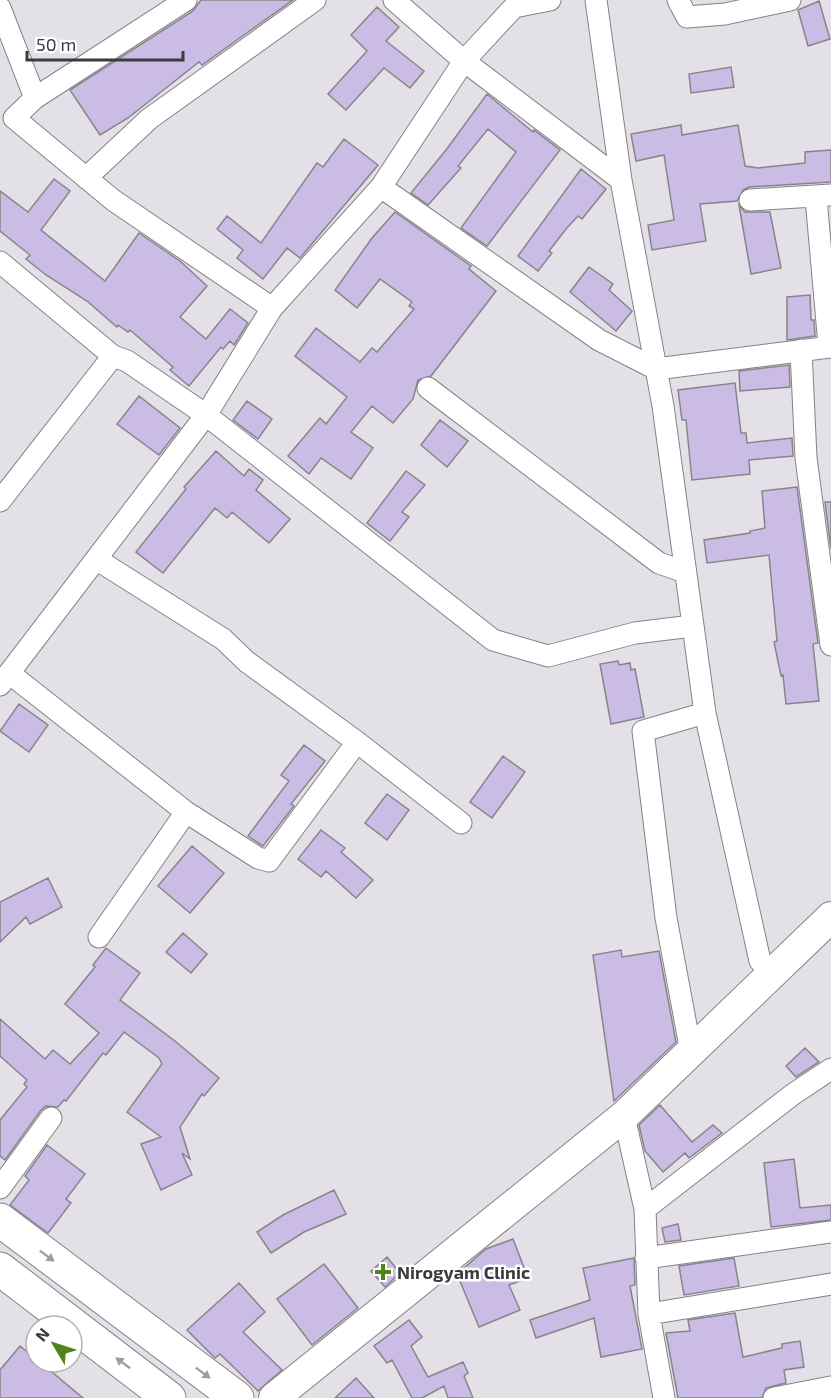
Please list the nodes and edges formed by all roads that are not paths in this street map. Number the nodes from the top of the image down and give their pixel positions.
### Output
1 (186, 0) edge
2 (315, 0) edge
3 (394, 0) edge
4 (550, 0) edge
5 (597, 0) edge
6 (678, 0) edge
7 (790, 0) edge
8 (0, 8) edge
9 (464, 61) junction
10 (35, 98) junction
11 (7, 122) edge
12 (86, 178) junction
13 (621, 180) junction
14 (381, 187) junction
15 (824, 196) edge
16 (750, 200) dead end
17 (0, 262) edge
18 (272, 308) junction
19 (830, 346) edge
20 (801, 350) junction
21 (113, 356) junction
22 (656, 369) junction
23 (428, 388) dead end
24 (206, 415) junction
25 (0, 501) edge
26 (96, 559) junction
27 (685, 572) junction
28 (692, 626) junction
29 (831, 645) edge
30 (5, 679) edge
31 (705, 712) junction
32 (357, 742) junction
33 (186, 812) junction
34 (461, 823) dead end
35 (831, 917) edge
36 (99, 937) dead end
37 (774, 972) junction
38 (691, 1052) junction
39 (831, 1069) edge
40 (624, 1116) junction
41 (51, 1118) dead end
42 (0, 1188) edge
43 (645, 1209) junction
44 (0, 1221) edge
45 (831, 1232) edge
46 (646, 1258) junction
47 (0, 1269) edge
48 (831, 1284) edge
49 (649, 1314) junction
50 (831, 1387) edge
51 (169, 1398) edge
52 (237, 1398) edge
53 (274, 1398) edge
54 (664, 1398) edge
55 (774, 1398) edge

1 - 10 street
2 - 12 street
3 - 9 street
4 - 9 street
5 - 13 street
6 - 7 street
8 - 10 street
9 - 13 street
9 - 14 street
10 - 11 street
11 - 12 street
12 - 18 street
13 - 22 street
14 - 18 street
14 - 22 street
15 - 16 street
15 - 19 street
17 - 21 street
18 - 24 street
19 - 20 street
20 - 22 street
20 - 29 street
21 - 24 street
21 - 25 street
22 - 27 street
23 - 27 street
24 - 26 street
24 - 28 street
26 - 30 street
26 - 32 street
27 - 28 street
28 - 31 street
30 - 33 street
31 - 37 street
31 - 38 street
32 - 33 street
32 - 34 street
33 - 36 street
35 - 37 street
37 - 38 street
38 - 40 street
39 - 43 street
40 - 43 street
40 - 53 street
41 - 42 street
43 - 46 street
44 -> 52 main road
45 - 46 street
46 - 49 street
51 -> 47 main road
48 - 49 street
49 - 54 street
50 - 55 street

